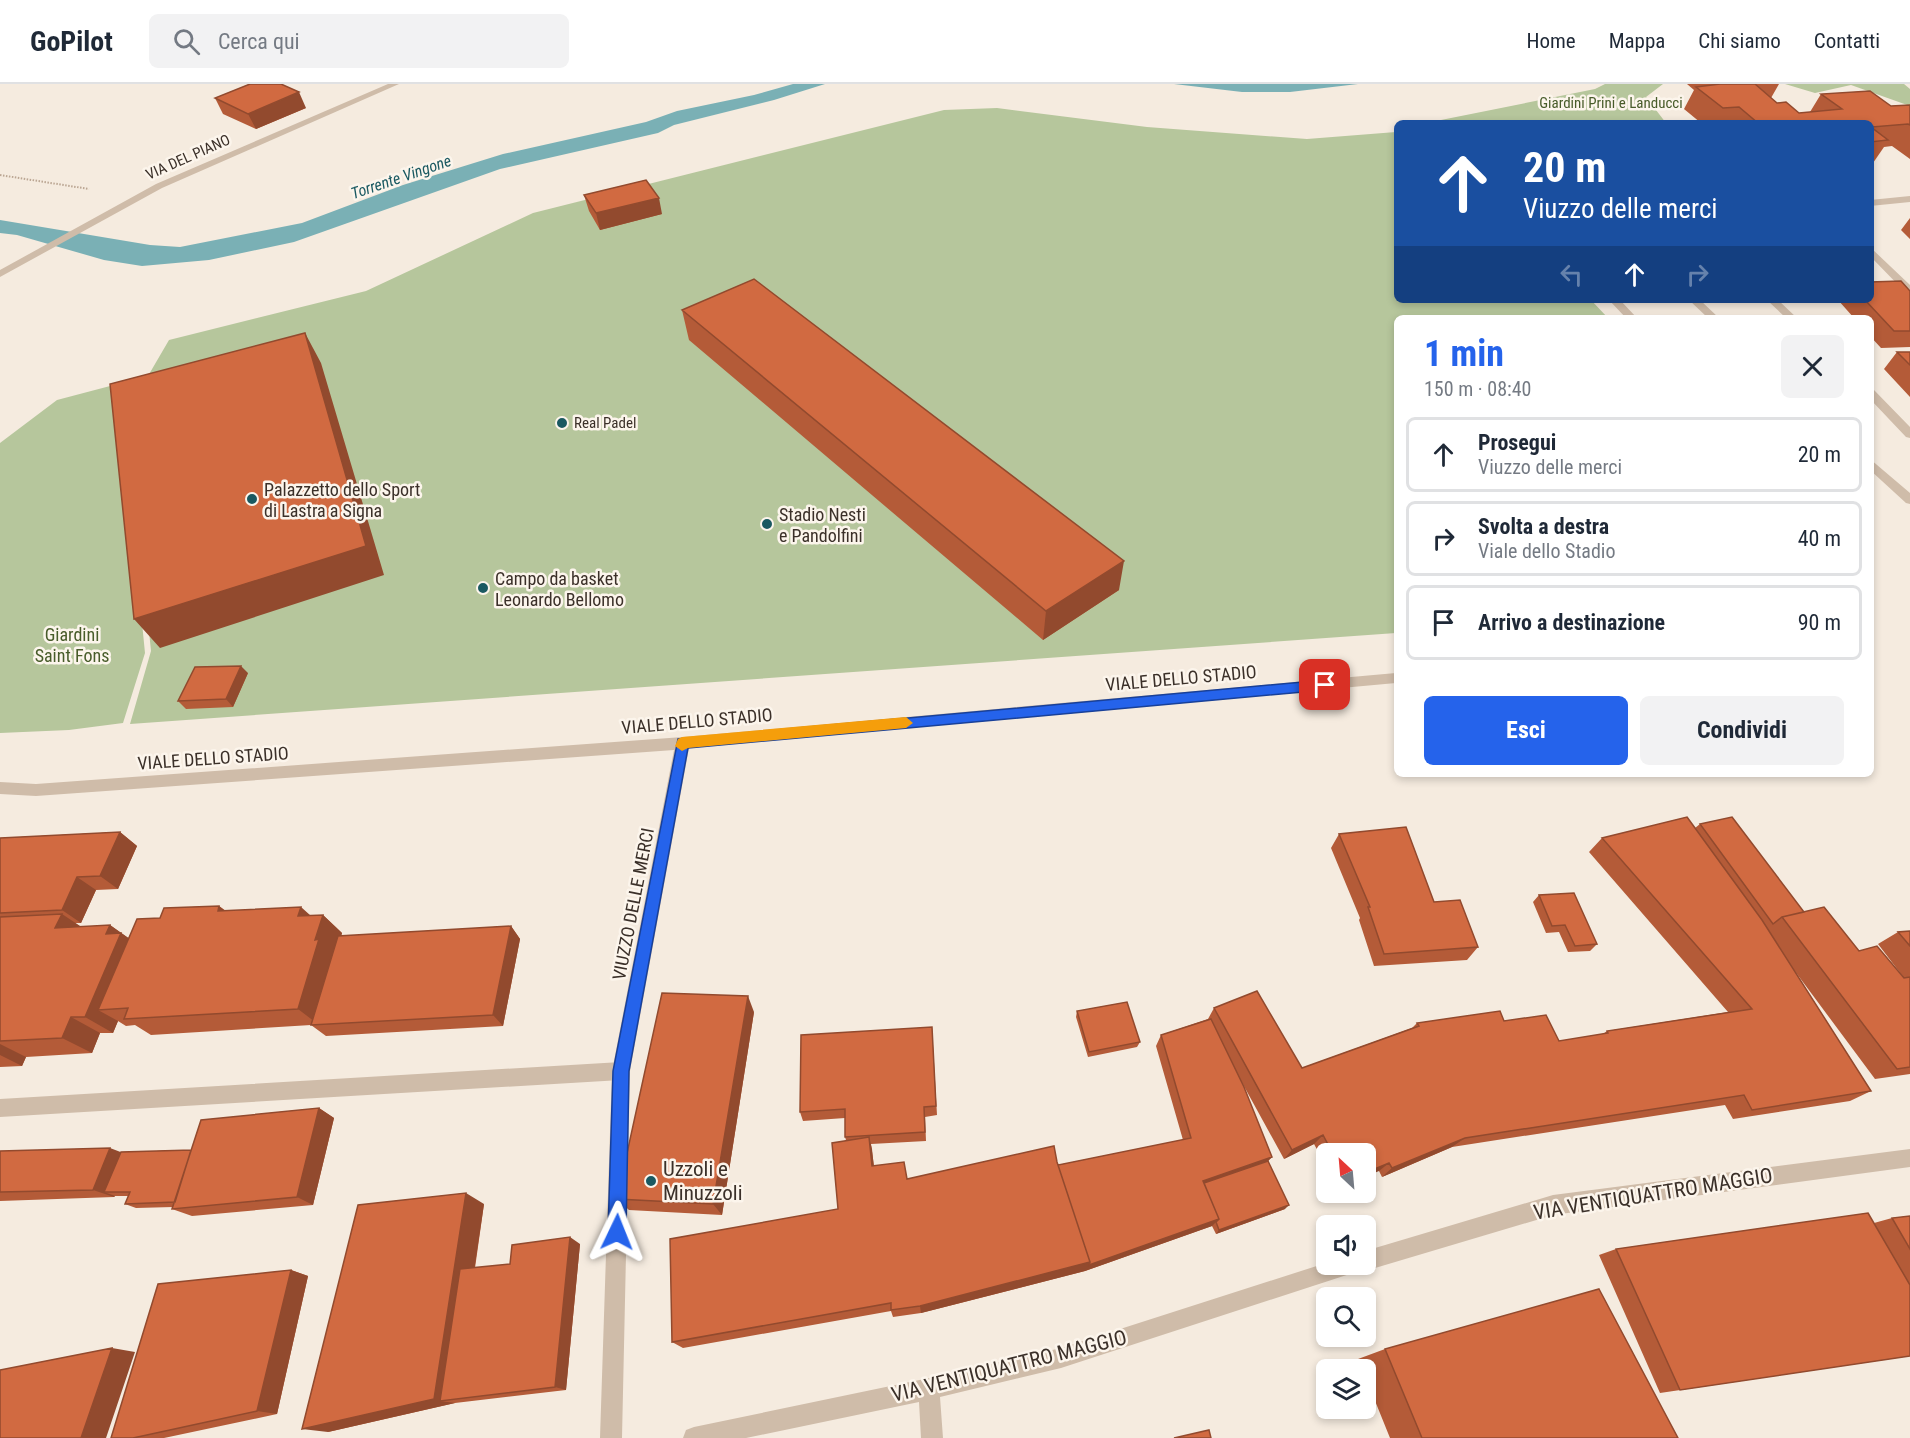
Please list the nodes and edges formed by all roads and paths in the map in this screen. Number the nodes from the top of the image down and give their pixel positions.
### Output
1 (395, 84) edge
2 (0, 175) edge
3 (159, 186) junction
4 (1910, 199) edge
5 (1874, 203) edge
6 (1874, 254) edge
7 (0, 274) edge
8 (1910, 291) edge
9 (1617, 303) edge
10 (1697, 303) edge
11 (1775, 303) edge
12 (1629, 315) edge
13 (1711, 315) edge
14 (1789, 315) edge
15 (1874, 396) edge
16 (1910, 434) edge
17 (1874, 467) edge
18 (1910, 500) edge
19 (1394, 678) edge
20 (682, 743) junction
21 (0, 788) edge
22 (621, 1071) junction
23 (0, 1108) edge
24 (1910, 1158) edge
25 (1376, 1258) edge
26 (1319, 1275) edge
27 (929, 1389) junction
28 (611, 1438) edge
29 (694, 1438) edge
30 (932, 1438) edge

1 - 3 street, VIA DEL PIANO
2 - 3 path
3 - 7 street, VIA DEL PIANO
4 - 5 street
6 - 8 street
9 - 12 street
10 - 13 street
11 - 14 street
15 - 16 street
17 - 18 street
19 - 20 street, VIALE DELLO STADIO
20 - 21 street, VIALE DELLO STADIO
20 - 22 street, VIUZZO DELLE MERCI
22 - 23 street
22 - 28 street, VIUZZO DELLE MERCI
24 - 25 street, VIA VENTIQUATTRO MAGGIO
26 - 27 street, VIA VENTIQUATTRO MAGGIO
27 - 29 street, VIA VENTIQUATTRO MAGGIO
27 - 30 street

